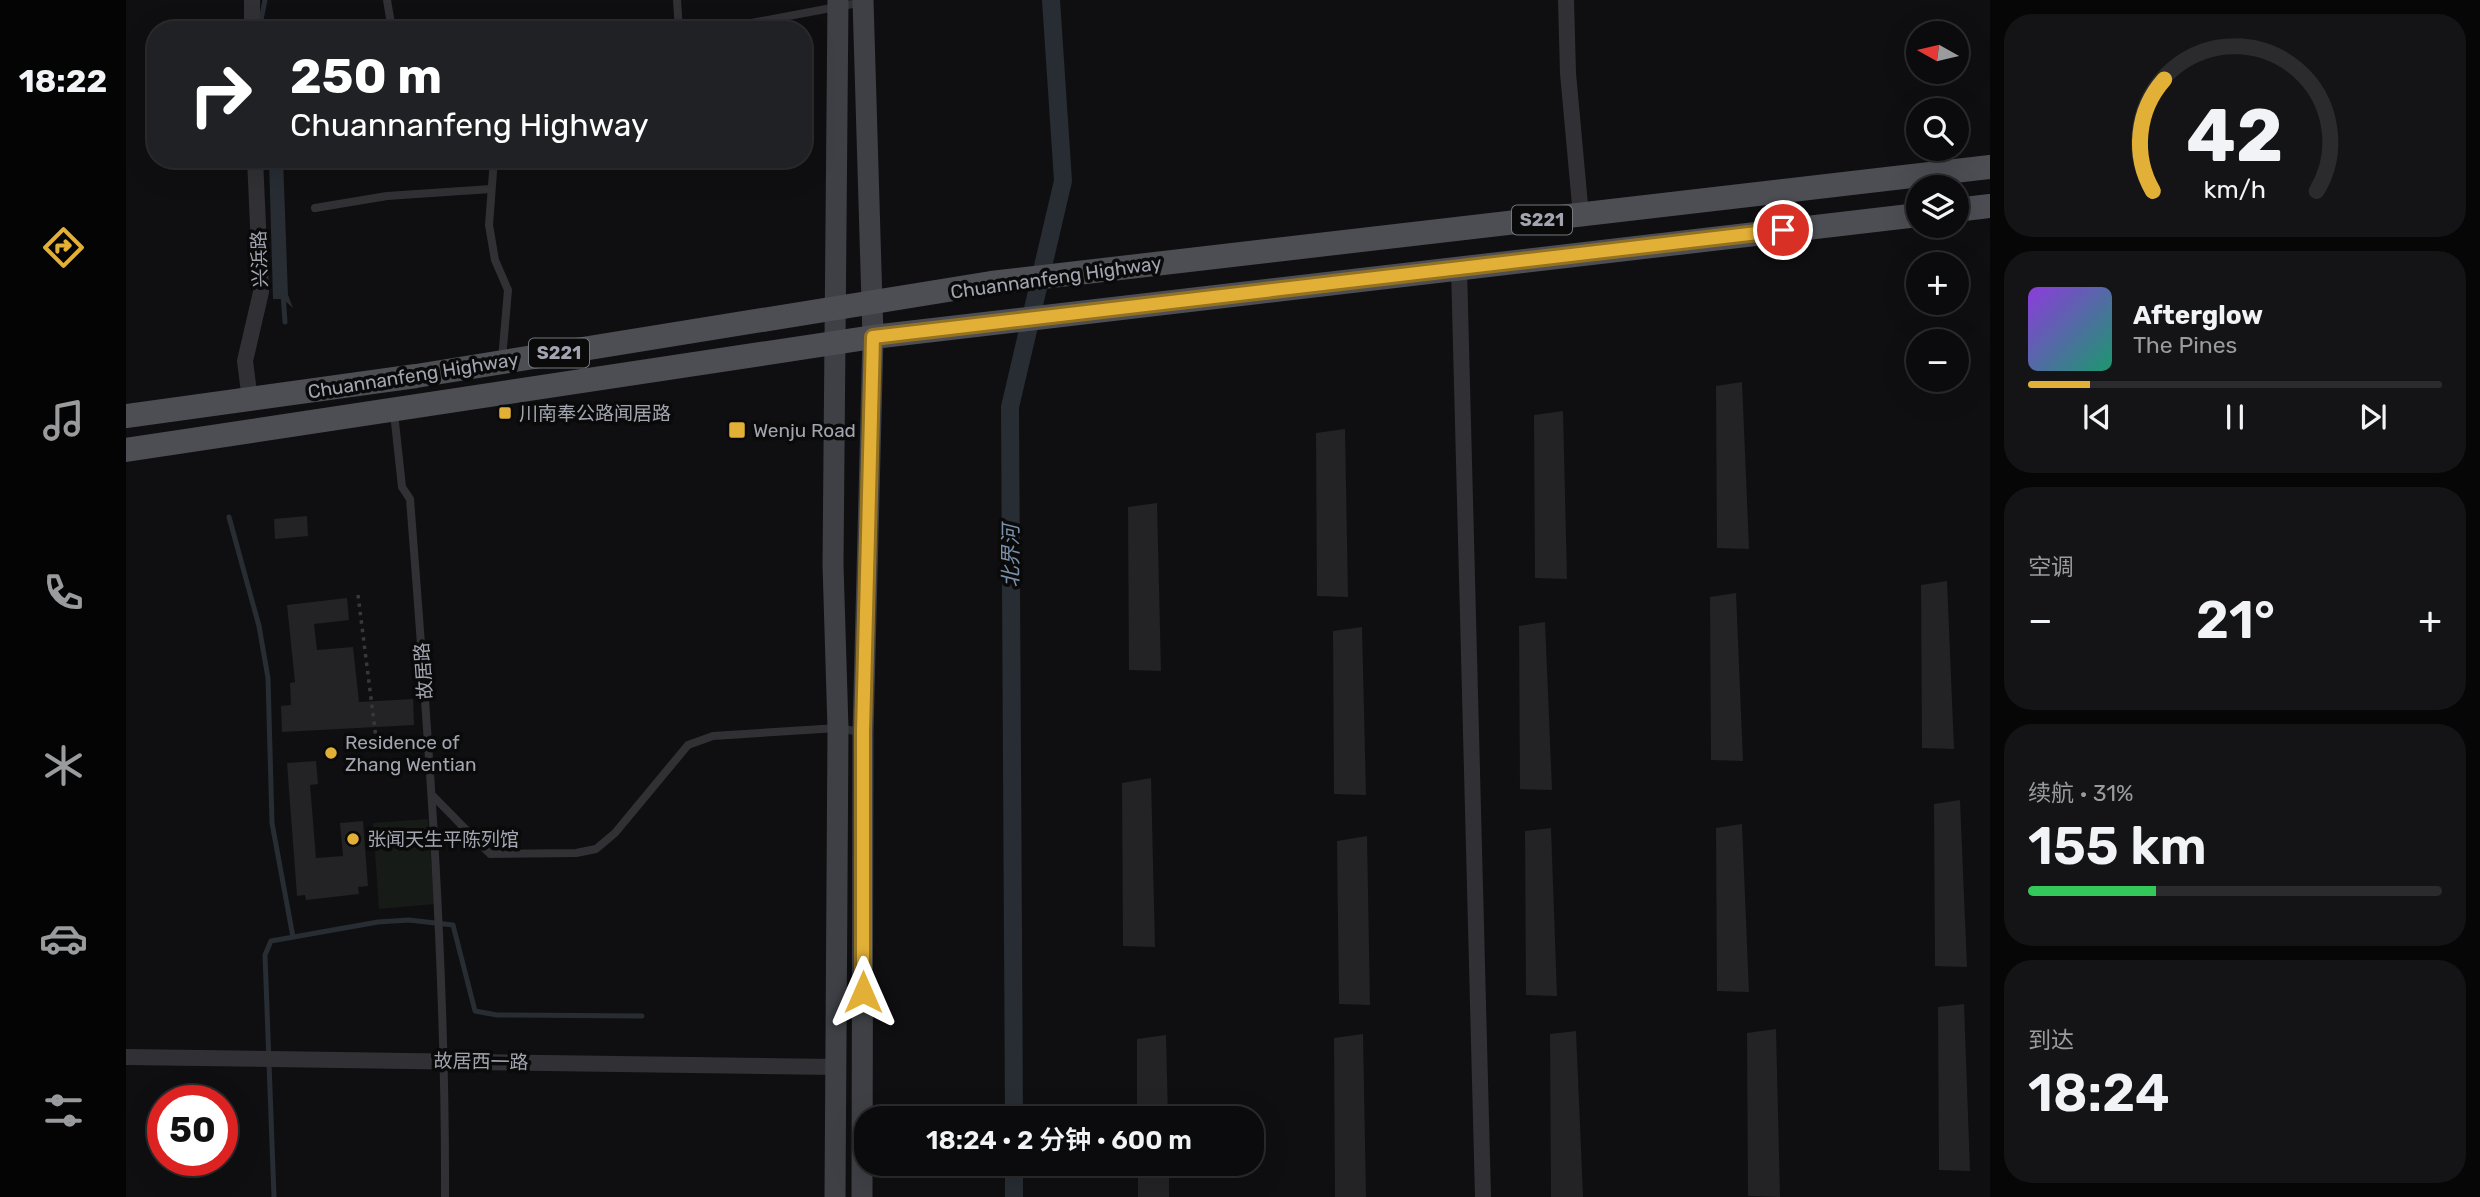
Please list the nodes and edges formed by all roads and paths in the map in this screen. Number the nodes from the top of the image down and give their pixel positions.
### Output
1 (252, 0) edge
2 (387, 0) edge
3 (677, 0) edge
4 (1566, 0) edge
5 (863, 1) edge
6 (839, 3) edge
7 (253, 21) edge
8 (390, 21) edge
9 (679, 21) edge
10 (756, 21) edge
11 (1990, 167) edge
12 (255, 168) edge
13 (493, 168) edge
14 (491, 189) junction
15 (1990, 206) edge
16 (314, 208) dead end
17 (1969, 208) edge
18 (1581, 216) junction
19 (1906, 216) edge
20 (1459, 268) junction
21 (871, 304) junction
22 (837, 309) junction
23 (873, 337) junction
24 (835, 343) junction
25 (502, 362) junction
26 (250, 400) junction
27 (394, 410) junction
28 (126, 416) edge
29 (126, 450) edge
30 (358, 595) dead end
31 (838, 729) junction
32 (863, 732) junction
33 (429, 743) junction
34 (432, 796) junction
35 (126, 1057) edge
36 (446, 1061) junction
37 (836, 1068) junction
38 (445, 1197) edge
39 (835, 1197) edge
40 (862, 1197) edge
41 (1483, 1197) edge

1 - 7 street
2 - 8 lane
3 - 9 lane
4 - 18 street
5 - 6 lane
5 - 21 main road
6 - 10 lane
6 - 22 main road
11 - 18 main road, Chuannanfeng Highway / S221
12 - 26 street, 兴浜路
13 - 14 lane
14 - 16 lane
14 - 25 lane
15 - 17 main road
18 - 21 main road, Chuannanfeng Highway / S221
19 - 20 main road, Chuannanfeng Highway / S221
20 - 23 main road, Chuannanfeng Highway / S221
20 - 41 street
21 - 22 main road, Chuannanfeng Highway / S221
21 - 23 main road
22 - 24 main road
22 - 25 main road, Chuannanfeng Highway / S221
23 - 24 main road, Chuannanfeng Highway / S221
23 - 32 main road
24 - 27 main road, Chuannanfeng Highway / S221
24 - 31 main road
25 - 26 main road, Chuannanfeng Highway / S221
26 - 28 main road, Chuannanfeng Highway / S221
27 - 29 main road, Chuannanfeng Highway / S221
27 - 33 lane, 故居路
30 - 33 path
31 - 32 lane
31 - 34 lane
31 - 37 main road
32 - 40 main road
33 - 34 lane, 故居路
34 - 36 lane, 故居路
35 - 36 street, 故居西一路
36 - 37 street, 故居西一路
36 - 38 lane, 故居路
37 - 39 main road

